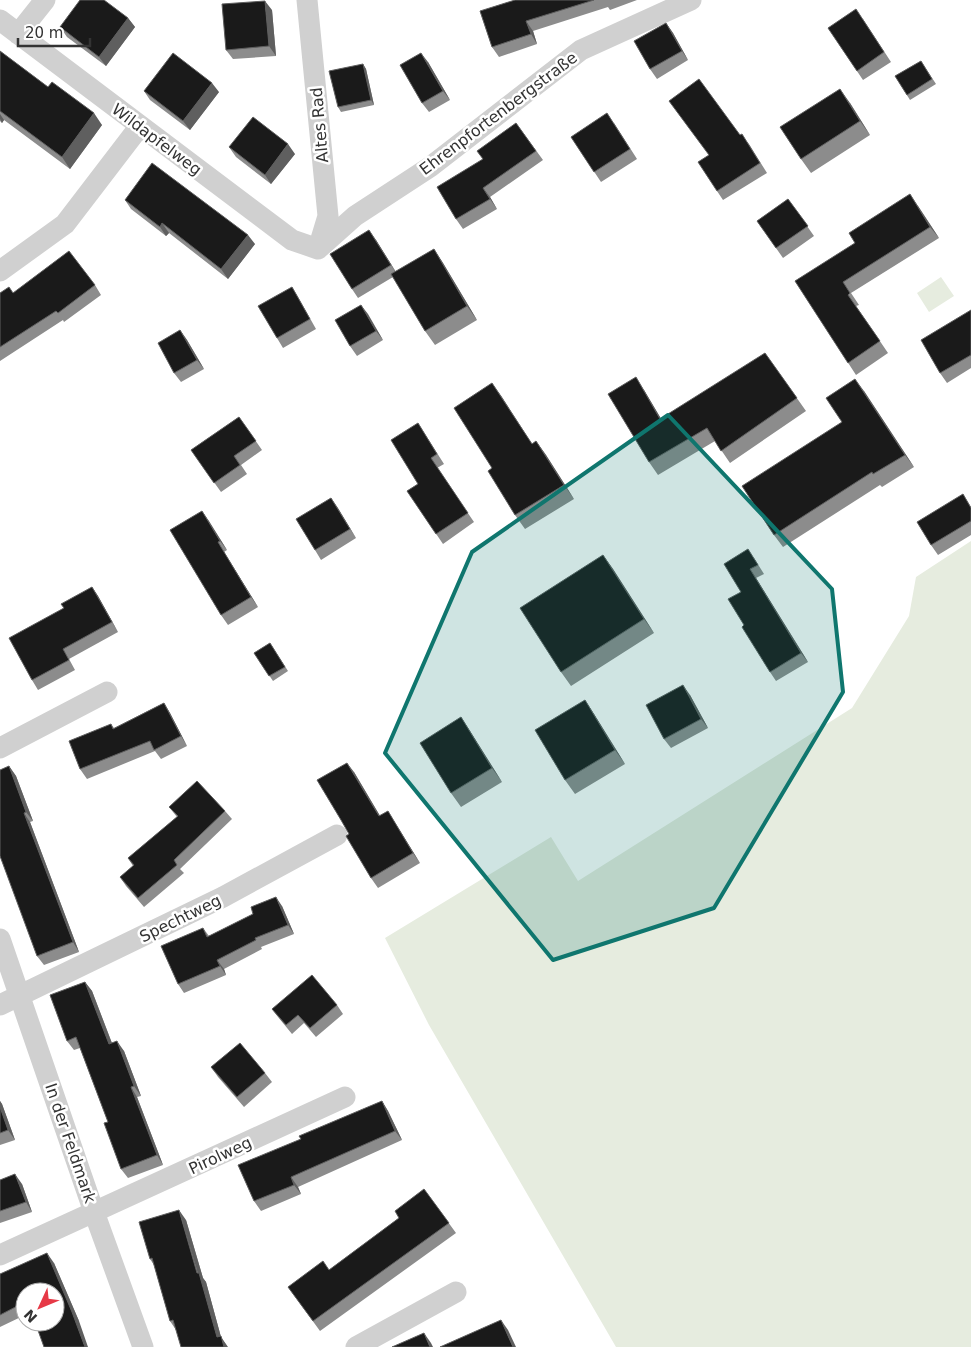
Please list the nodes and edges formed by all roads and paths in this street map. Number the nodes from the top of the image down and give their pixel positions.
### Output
1 (45, 0) edge
2 (307, 0) edge
3 (691, 0) edge
4 (0, 20) edge
5 (18, 34) junction
6 (140, 126) junction
7 (318, 250) junction
8 (0, 272) edge
9 (108, 692) dead end
10 (0, 748) edge
11 (337, 835) dead end
12 (0, 939) edge
13 (20, 996) junction
14 (0, 1005) edge
15 (345, 1098) dead end
16 (94, 1212) junction
17 (0, 1255) edge
18 (456, 1292) dead end
19 (143, 1347) edge
20 (356, 1347) edge

1 - 5 street
2 - 7 street, Altes Rad
3 - 7 street, Ehrenpfortenbergstraße
4 - 5 street, Wildapfelweg
5 - 6 street, Wildapfelweg
6 - 7 street, Wildapfelweg
6 - 8 street
9 - 10 street
11 - 13 street, Spechtweg
12 - 13 street, In der Feldmark
13 - 14 street, Spechtweg
13 - 16 street, In der Feldmark
15 - 16 street, Pirolweg
16 - 17 street, Pirolweg
16 - 19 street, In der Feldmark
18 - 20 street

